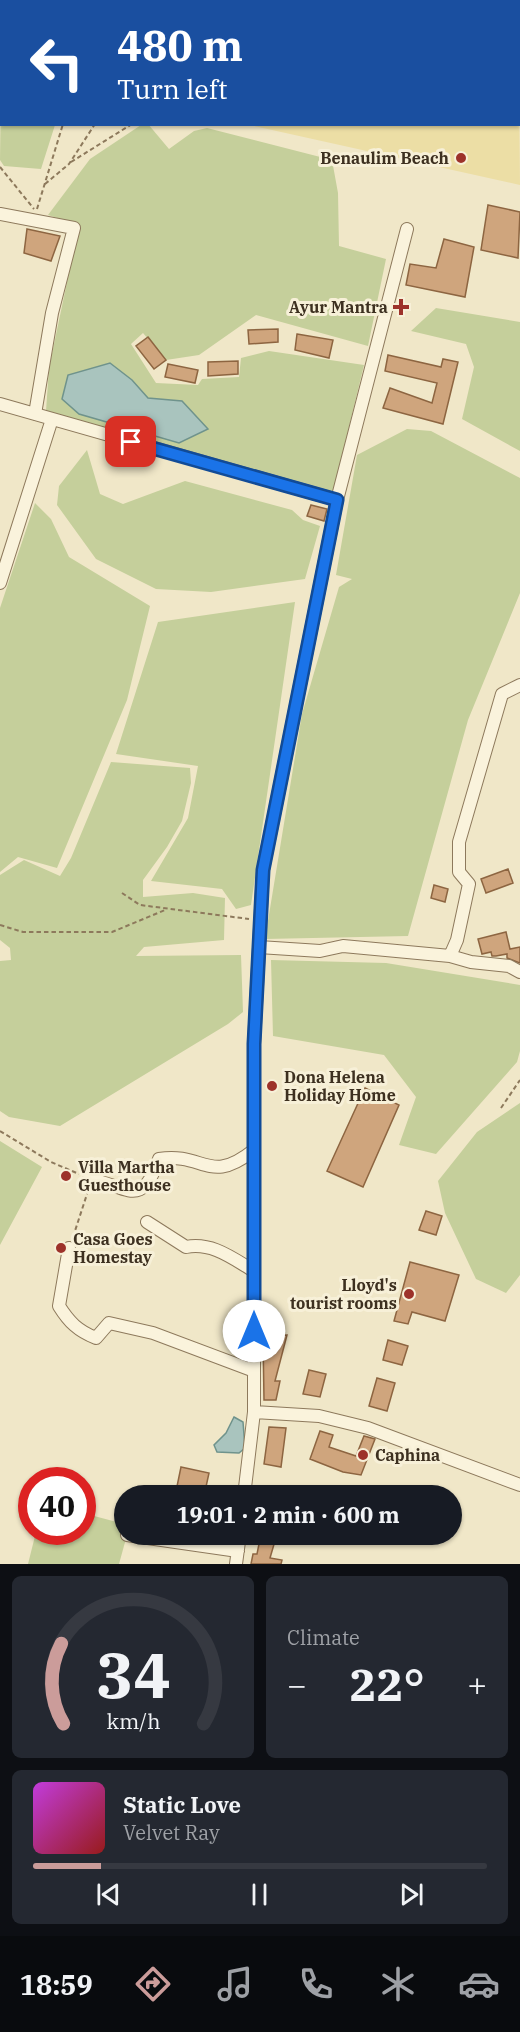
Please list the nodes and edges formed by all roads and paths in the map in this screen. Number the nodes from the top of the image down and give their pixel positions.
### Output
1 (62, 126) edge
2 (94, 126) edge
3 (129, 126) edge
4 (69, 164) junction
5 (0, 167) edge
6 (45, 184) junction
7 (0, 213) edge
8 (407, 229) dead end
9 (0, 404) edge
10 (35, 414) junction
11 (52, 419) junction
12 (337, 500) junction
13 (0, 583) edge
14 (520, 685) edge
15 (122, 893) dead end
16 (165, 910) junction
17 (260, 920) junction
18 (0, 924) edge
19 (259, 947) junction
20 (450, 956) junction
21 (520, 972) edge
22 (520, 1080) edge
23 (501, 1108) dead end
24 (0, 1131) edge
25 (254, 1150) junction
26 (89, 1179) junction
27 (147, 1221) dead end
28 (69, 1248) joint
29 (254, 1270) junction
30 (254, 1371) junction
31 (254, 1412) junction
32 (245, 1485) edge
33 (520, 1485) edge
34 (196, 1545) edge
35 (239, 1545) edge
36 (238, 1551) junction
37 (236, 1564) edge

1 - 6 path
2 - 4 path
3 - 4 path
4 - 6 path
5 - 6 path
7 - 10 street
8 - 12 street
9 - 10 street
10 - 11 street
11 - 12 street
11 - 13 street
12 - 17 street
14 - 20 street
15 - 16 path
16 - 17 path
16 - 18 path
17 - 19 street
19 - 20 street
19 - 25 street
20 - 21 street
22 - 23 path
24 - 26 path
25 - 26 street
25 - 29 street
26 - 28 path
27 - 29 street
28 - 30 street
29 - 30 street
30 - 31 street
31 - 32 street
31 - 33 street
34 - 36 street
35 - 36 street
36 - 37 street

